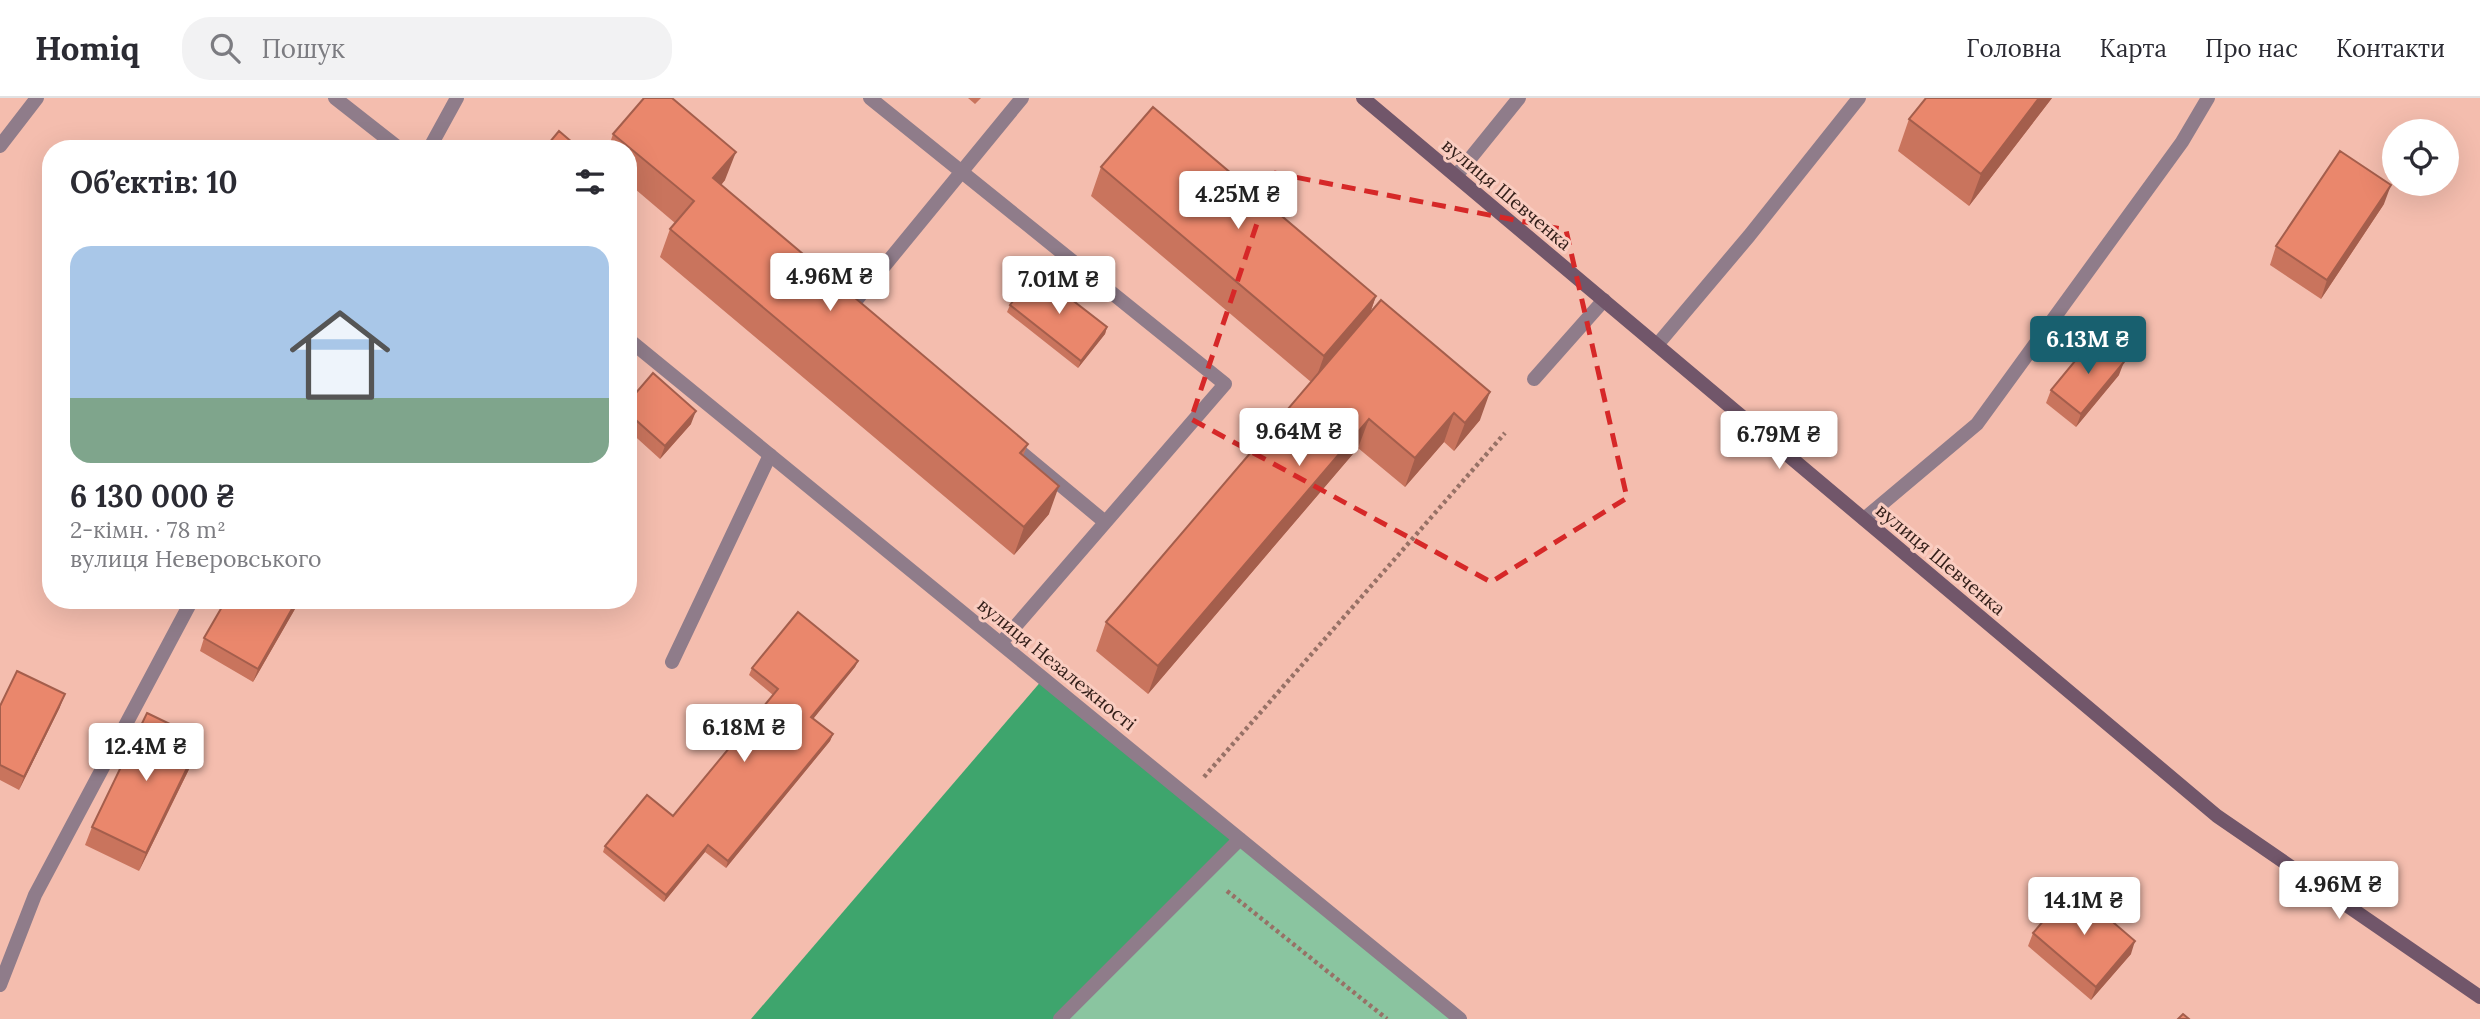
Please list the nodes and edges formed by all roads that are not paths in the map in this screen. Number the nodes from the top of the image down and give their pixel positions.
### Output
1 (37, 98) edge
2 (335, 98) edge
3 (457, 98) edge
4 (870, 98) edge
5 (1022, 98) edge
6 (1363, 98) edge
7 (1519, 98) edge
8 (1859, 98) edge
9 (2208, 98) edge
10 (389, 140) edge
11 (434, 140) edge
12 (0, 146) edge
13 (962, 170) junction
14 (1456, 176) junction
15 (1604, 300) junction
16 (859, 318) edge
17 (1657, 345) junction
18 (637, 347) edge
19 (1534, 379) dead end
20 (999, 433) edge
21 (770, 455) junction
22 (1864, 519) junction
23 (1105, 522) junction
24 (187, 609) edge
25 (1001, 643) junction
26 (672, 662) dead end
27 (1240, 839) junction
28 (0, 985) edge
29 (2480, 997) edge
30 (1060, 1019) edge
31 (1460, 1019) edge

1 - 12 street
2 - 10 street
3 - 11 street
4 - 13 street
5 - 13 street
6 - 14 main road, вулиця Шевченка
7 - 14 street
8 - 17 street
9 - 22 street
13 - 16 street
13 - 23 street
14 - 15 main road, вулиця Шевченка
15 - 17 main road, вулиця Шевченка
15 - 19 street
17 - 22 main road, вулиця Шевченка
18 - 21 street, вулиця Незалежності
20 - 23 street
21 - 25 street, вулиця Незалежності
21 - 26 street
22 - 29 main road, вулиця Шевченка
23 - 25 street
24 - 28 street
25 - 27 street, вулиця Незалежності
27 - 30 street
27 - 31 street, вулиця Незалежності

